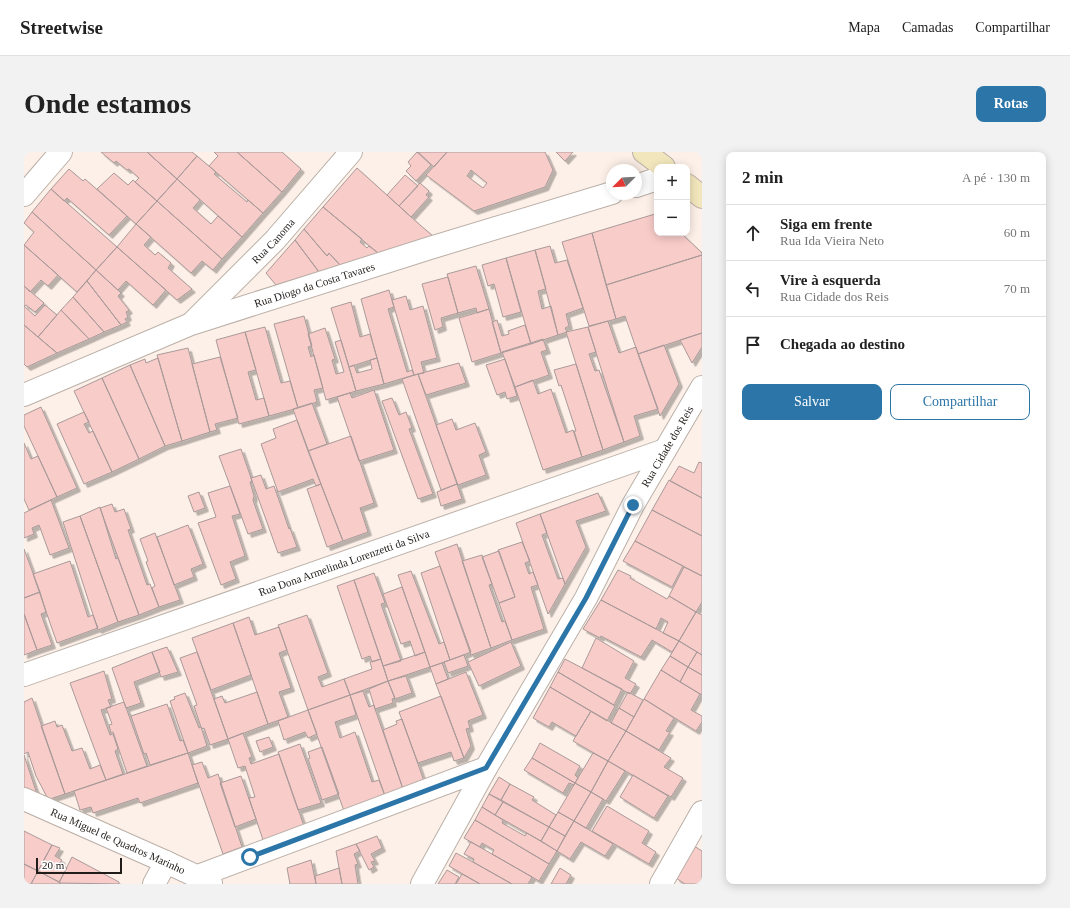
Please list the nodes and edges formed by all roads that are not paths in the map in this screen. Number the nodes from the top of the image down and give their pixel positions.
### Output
1 (61, 152) edge
2 (351, 152) edge
3 (644, 152) edge
4 (660, 164) edge
5 (654, 180) edge
6 (642, 184) edge
7 (690, 187) edge
8 (24, 195) edge
9 (606, 195) edge
10 (702, 197) edge
11 (191, 324) junction
12 (702, 387) edge
13 (24, 395) edge
14 (665, 450) junction
15 (24, 675) edge
16 (486, 768) junction
17 (24, 799) edge
18 (702, 812) edge
19 (166, 862) junction
20 (205, 880) edge
21 (154, 884) edge
22 (422, 884) edge
23 (661, 884) edge

1 - 8 street
2 - 11 street, Rua Canoma
3 - 4 street
5 - 6 street
7 - 10 street
9 - 11 street, Rua Diogo da Costa Tavares
11 - 13 street, Rua Diogo da Costa Tavares
12 - 14 street, Rua Cidade dos Reis
14 - 15 street, Rua Dona Armelinda Lorenzetti da Silva
14 - 16 street, Rua Cidade dos Reis
16 - 20 street
16 - 22 street, Rua Cidade dos Reis
17 - 19 street, Rua Miguel de Quadros Marinho
18 - 23 street
19 - 20 street, Rua Miguel de Quadros Marinho
19 - 21 street

